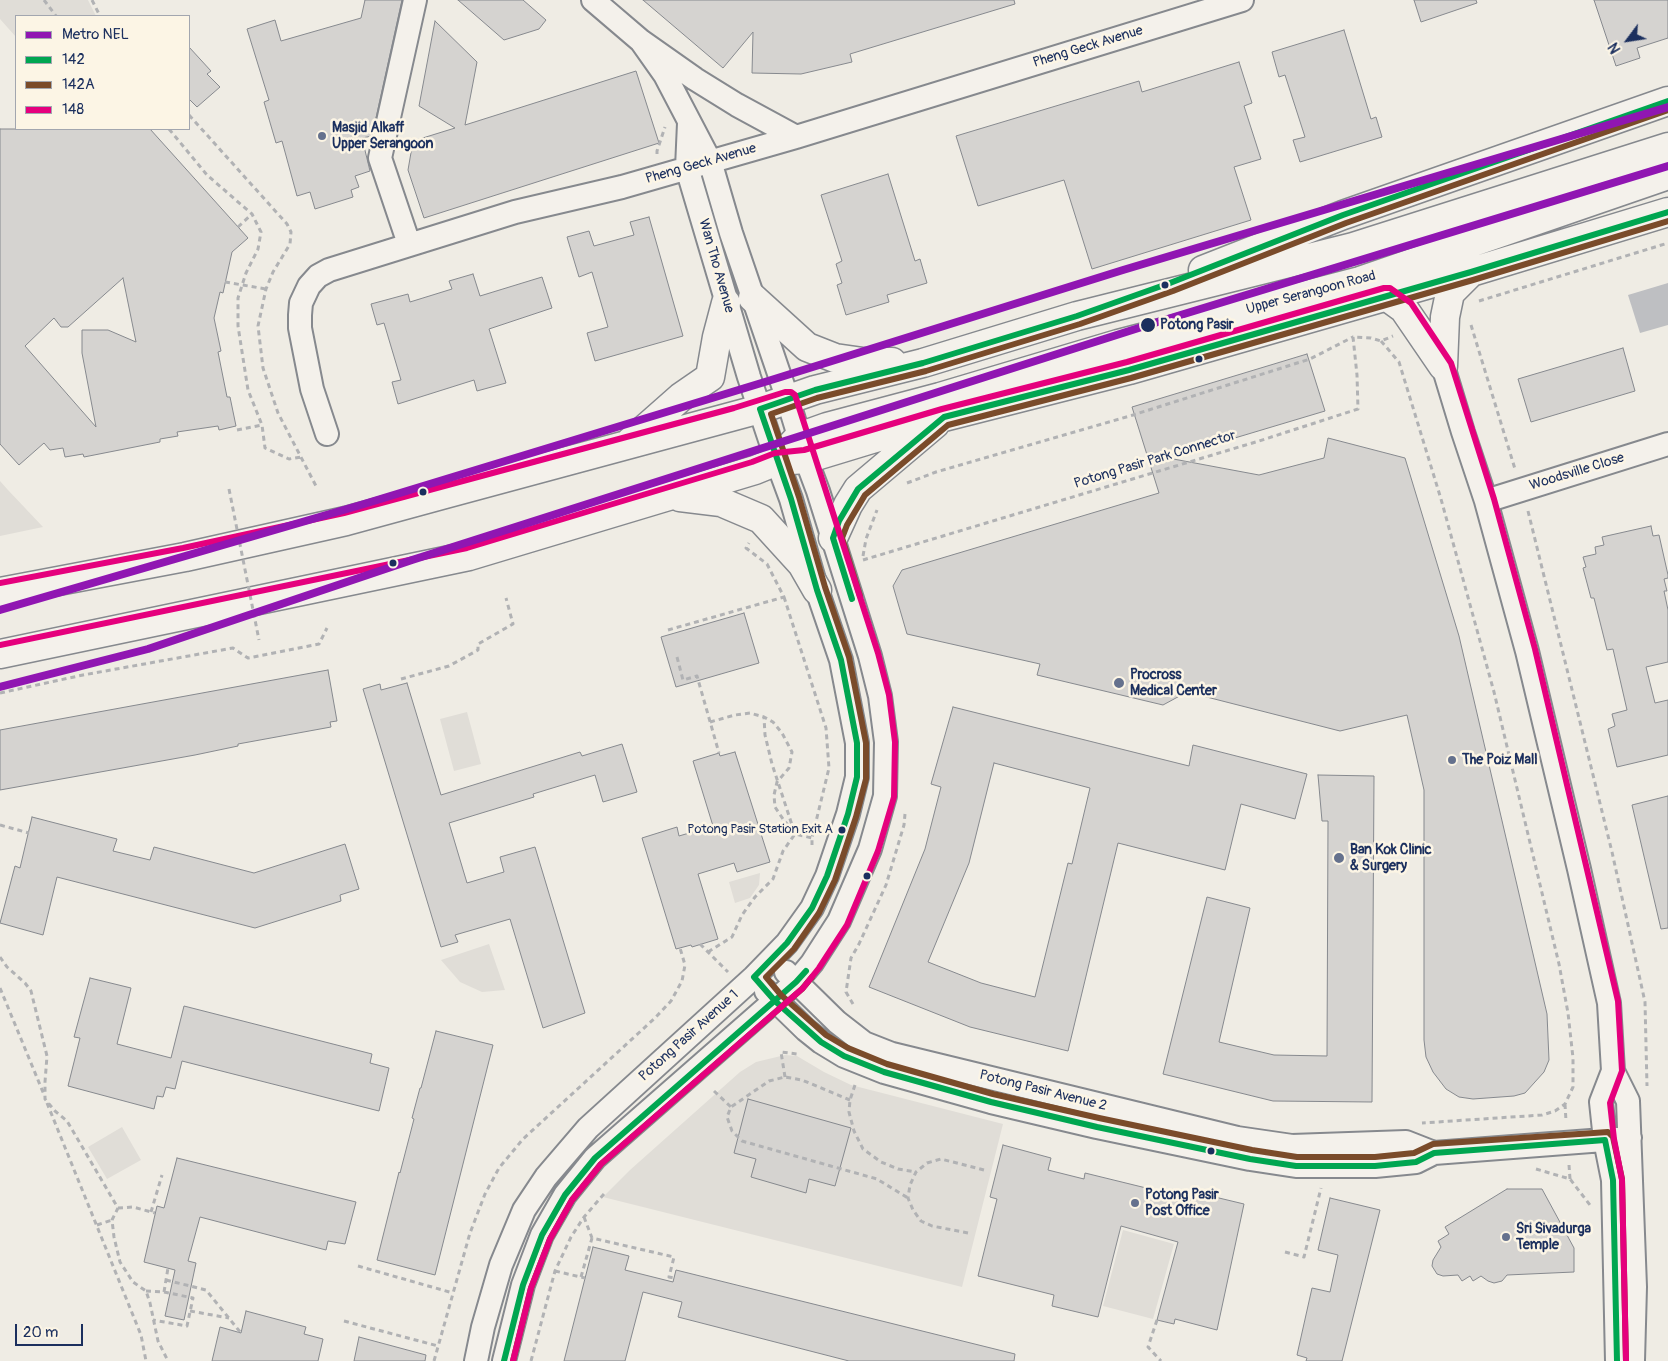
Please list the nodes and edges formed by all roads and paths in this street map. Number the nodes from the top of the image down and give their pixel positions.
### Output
1 (44, 0) edge
2 (92, 0) edge
3 (415, 0) edge
4 (592, 0) edge
5 (1242, 0) edge
6 (55, 15) edge
7 (100, 15) edge
8 (641, 41) junction
9 (1668, 101) edge
10 (190, 116) edge
11 (689, 119) junction
12 (664, 120) dead end
13 (169, 130) edge
14 (796, 137) junction
15 (1668, 147) edge
16 (710, 161) junction
17 (687, 168) junction
18 (662, 175) junction
19 (1668, 175) edge
20 (1668, 212) edge
21 (252, 214) junction
22 (238, 227) dead end
23 (1668, 243) edge
24 (409, 244) junction
25 (1471, 272) junction
26 (225, 282) dead end
27 (242, 285) junction
28 (266, 289) junction
29 (1386, 296) junction
30 (753, 298) junction
31 (1475, 302) dead end
32 (726, 303) junction
33 (1077, 316) junction
34 (1471, 324) dead end
35 (1353, 337) junction
36 (923, 363) junction
37 (1444, 366) junction
38 (788, 400) junction
39 (760, 409) junction
40 (944, 417) junction
41 (262, 425) junction
42 (237, 430) dead end
43 (327, 434) dead end
44 (627, 444) junction
45 (1668, 444) edge
46 (802, 448) junction
47 (301, 458) junction
48 (777, 461) junction
49 (905, 483) dead end
50 (316, 486) dead end
51 (229, 488) dead end
52 (1522, 489) junction
53 (671, 496) junction
54 (1486, 501) junction
55 (879, 503) dead end
56 (833, 538) junction
57 (746, 548) dead end
58 (817, 590) junction
59 (0, 592) edge
60 (784, 596) junction
61 (506, 598) dead end
62 (327, 628) dead end
63 (668, 630) dead end
64 (259, 640) dead end
65 (0, 654) edge
66 (677, 657) dead end
67 (401, 679) dead end
68 (0, 693) edge
69 (764, 717) junction
70 (710, 722) junction
71 (719, 753) dead end
72 (777, 782) junction
73 (0, 825) edge
74 (904, 825) dead end
75 (29, 833) dead end
76 (795, 834) junction
77 (812, 838) junction
78 (812, 846) dead end
79 (700, 944) dead end
80 (708, 952) junction
81 (0, 957) edge
82 (772, 958) junction
83 (754, 977) junction
84 (725, 979) dead end
85 (796, 982) junction
86 (0, 988) edge
87 (846, 992) dead end
88 (775, 1001) junction
89 (781, 1052) dead end
90 (1613, 1071) junction
91 (786, 1077) junction
92 (855, 1084) dead end
93 (714, 1091) dead end
94 (1647, 1091) dead end
95 (45, 1099) junction
96 (850, 1100) junction
97 (731, 1107) junction
98 (1413, 1124) dead end
99 (1630, 1138) junction
100 (1605, 1140) junction
101 (1434, 1153) junction
102 (984, 1170) dead end
103 (916, 1172) junction
104 (162, 1175) dead end
105 (1321, 1188) dead end
106 (604, 1194) dead end
107 (908, 1198) junction
108 (118, 1208) junction
109 (584, 1217) junction
110 (112, 1220) junction
111 (97, 1225) junction
112 (968, 1233) dead end
113 (592, 1238) junction
114 (1285, 1252) dead end
115 (358, 1266) dead end
116 (168, 1268) dead end
117 (555, 1271) junction
118 (674, 1278) dead end
119 (166, 1280) junction
120 (146, 1291) junction
121 (164, 1292) junction
122 (453, 1293) dead end
123 (190, 1311) junction
124 (229, 1318) junction
125 (153, 1320) junction
126 (1157, 1320) dead end
127 (344, 1321) dead end
128 (241, 1333) dead end
129 (438, 1346) dead end
130 (146, 1361) edge
131 (168, 1361) edge
132 (476, 1361) edge
133 (504, 1361) edge
134 (531, 1361) edge
135 (1161, 1361) edge
136 (1618, 1361) edge
137 (1633, 1361) edge

1 - 6 path
2 - 7 path
3 - 24 street
4 - 8 street, Wan Tho Avenue
5 - 14 street, Pheng Geck Avenue
8 - 11 street, Wan Tho Avenue
8 - 14 street, Wan Tho Avenue
9 - 33 main road
10 - 28 path
11 - 16 street, Wan Tho Avenue
11 - 17 street, Wan Tho Avenue
12 - 18 path
13 - 21 path
14 - 16 street, Pheng Geck Avenue
15 - 33 main road
16 - 17 street, Pheng Geck Avenue
16 - 30 street, Wan Tho Avenue
17 - 18 street, Pheng Geck Avenue
17 - 32 street, Wan Tho Avenue
18 - 24 street, Pheng Geck Avenue
19 - 46 main road, Upper Serangoon Road
20 - 25 main road
21 - 22 path
21 - 27 path
23 - 31 path
24 - 43 street, Pheng Geck Avenue
25 - 29 main road
25 - 37 main road
26 - 27 path
27 - 28 path
27 - 41 path
28 - 47 path
29 - 37 main road
29 - 40 main road
30 - 36 main road
30 - 38 street, Wan Tho Avenue
32 - 39 street, Wan Tho Avenue
32 - 44 main road
33 - 36 main road
34 - 52 path
35 - 49 path
35 - 55 path, Potong Pasir Park Connector
35 - 98 path
36 - 38 main road
37 - 54 street
38 - 39 main road
38 - 46 street
39 - 44 main road
39 - 48 street, Potong Pasir Avenue 1
40 - 46 main road
40 - 56 main road
41 - 42 path
41 - 47 path
44 - 59 main road
45 - 52 street, Woodsville Close
46 - 48 main road, Upper Serangoon Road
46 - 56 street
47 - 50 path
48 - 53 main road, Upper Serangoon Road
48 - 58 street, Potong Pasir Avenue 1
51 - 64 path, bridge
52 - 54 street, Woodsville Close
52 - 94 path
53 - 58 main road
53 - 65 main road, Upper Serangoon Road
54 - 90 street
56 - 85 street
57 - 60 path
58 - 82 street, Potong Pasir Avenue 1
60 - 63 path
60 - 77 path
61 - 67 path
62 - 68 path
66 - 70 path
69 - 70 path
69 - 72 path
69 - 72 path
70 - 71 path
72 - 76 path
72 - 76 path
73 - 75 path
74 - 87 path
76 - 77 path
76 - 80 path
77 - 78 path
79 - 80 path
80 - 84 path
81 - 95 path
82 - 83 street, Potong Pasir Avenue 1
82 - 85 street, Potong Pasir Avenue 2
83 - 88 street, Potong Pasir Avenue 2
83 - 132 street, Potong Pasir Avenue 1
85 - 88 street
85 - 101 street, Potong Pasir Avenue 2
86 - 95 path
88 - 101 street, Potong Pasir Avenue 2
88 - 133 street
89 - 91 path
90 - 99 street
90 - 100 street
91 - 96 path
91 - 97 path
92 - 96 path
93 - 97 path
95 - 108 path
95 - 111 path
96 - 103 path
97 - 107 path
99 - 100 street, Potong Pasir Avenue 2
99 - 137 street
100 - 101 street, Potong Pasir Avenue 2
100 - 136 street
102 - 103 path
103 - 107 path
104 - 108 path
105 - 114 path
106 - 109 path
107 - 112 path
108 - 110 path
109 - 113 path
109 - 117 path
110 - 111 path
110 - 120 path
111 - 130 path
113 - 117 path
113 - 118 path
115 - 122 path
116 - 119 path
117 - 134 path
119 - 121 path
119 - 124 path
120 - 121 path
120 - 125 path
121 - 123 path
123 - 124 path
123 - 125 path
124 - 128 path
125 - 131 path
126 - 135 path
127 - 129 path

